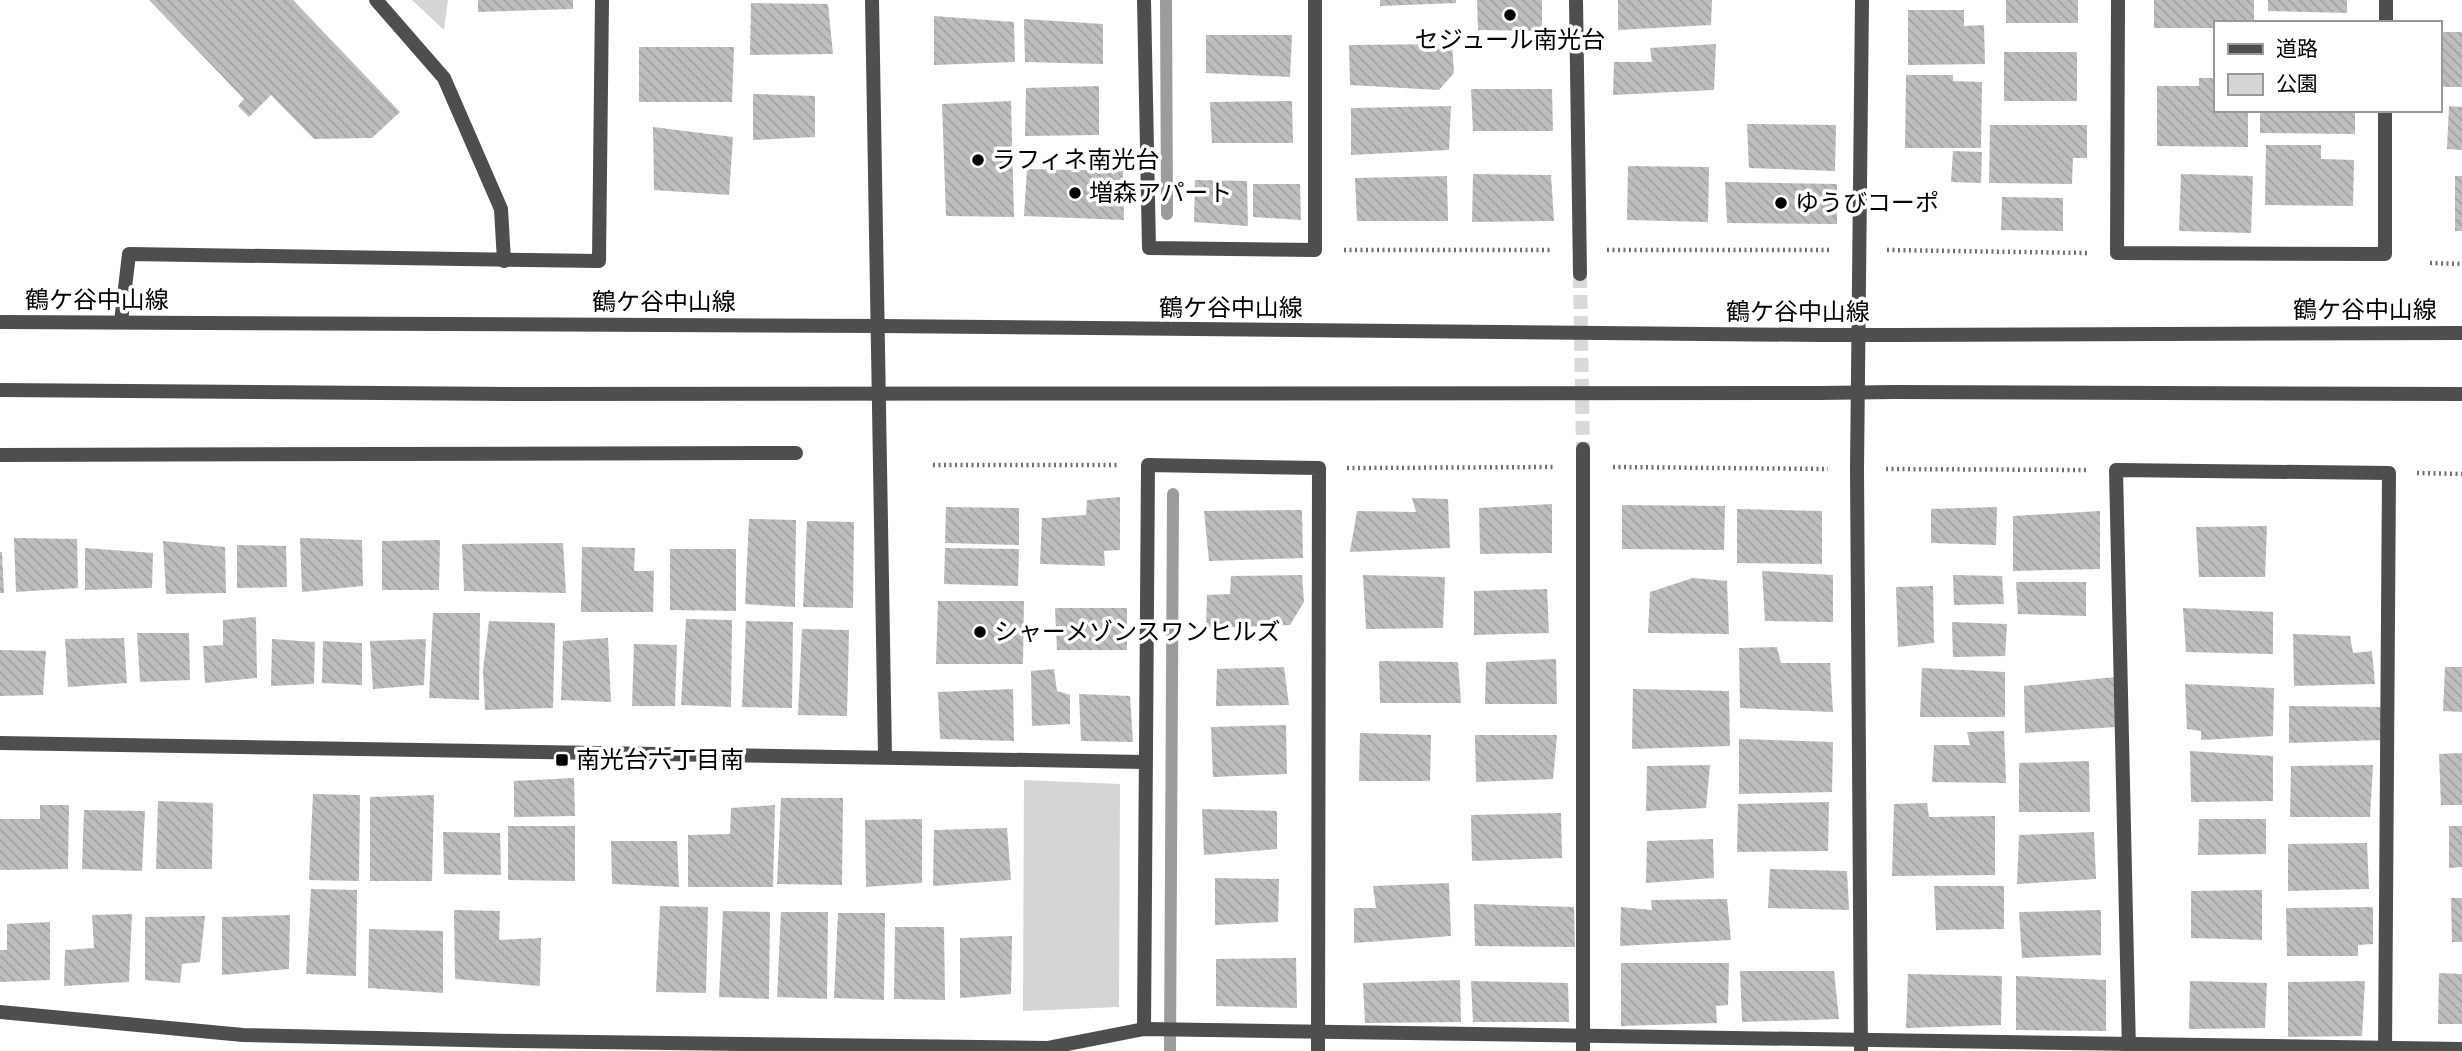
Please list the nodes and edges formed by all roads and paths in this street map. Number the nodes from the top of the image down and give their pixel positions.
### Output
1 (376, 0) edge
2 (602, 0) edge
3 (872, 0) edge
4 (1144, 0) edge
5 (1315, 0) edge
6 (1576, 0) edge
7 (1862, 0) edge
8 (2118, 0) edge
9 (2386, 0) edge
10 (2386, 21) edge
11 (2385, 112) edge
12 (1859, 250) junction
13 (2117, 253) junction
14 (505, 261) junction
15 (2430, 263) dead end
16 (2462, 264) edge
17 (1580, 274) tunnel mouth
18 (0, 322) edge
19 (121, 322) junction
20 (878, 326) junction
21 (2462, 333) edge
22 (0, 390) edge
23 (881, 391) junction
24 (2462, 394) edge
25 (1583, 449) tunnel mouth
26 (796, 453) dead end
27 (0, 455) edge
28 (933, 465) dead end
29 (1147, 465) junction
30 (1583, 467) junction
31 (1319, 468) junction
32 (1857, 469) junction
33 (2116, 470) junction
34 (2389, 473) junction
35 (2462, 474) edge
36 (0, 743) edge
37 (885, 756) junction
38 (1145, 762) junction
39 (0, 1012) edge
40 (1144, 1029) junction
41 (1318, 1031) junction
42 (243, 1035) junction
43 (1583, 1036) junction
44 (1861, 1045) edge
45 (515, 1046) edge
46 (778, 1047) edge
47 (2129, 1047) edge
48 (1046, 1049) edge
49 (2386, 1049) edge
50 (2462, 1049) edge
51 (243, 1051) edge
52 (1318, 1051) edge
53 (1583, 1051) edge

1 - 14 street
2 - 14 street
3 - 20 street
4 - 5 street
6 - 17 street
7 - 12 street
8 - 13 street
9 - 10 street
11 - 13 street
12 - 13 path
12 - 32 street
14 - 19 street
15 - 16 path
18 - 19 street, 鶴ケ谷中山線
19 - 20 street, 鶴ケ谷中山線
20 - 21 street, 鶴ケ谷中山線, bridge
20 - 23 street
22 - 23 street
23 - 24 street, bridge
23 - 37 street
25 - 30 street
26 - 27 street
28 - 29 path
29 - 31 street
29 - 38 street
30 - 31 path
30 - 32 path
30 - 43 street
31 - 41 street
32 - 33 path
32 - 44 street
33 - 34 street
33 - 47 street
34 - 35 path
34 - 49 street
36 - 37 street
37 - 38 street
38 - 40 street
39 - 42 street
40 - 41 street
40 - 48 street
41 - 43 street
41 - 52 street
42 - 45 street
42 - 51 street
43 - 44 street
43 - 53 street
44 - 47 street
45 - 46 street
46 - 48 street
47 - 49 street
49 - 50 street

